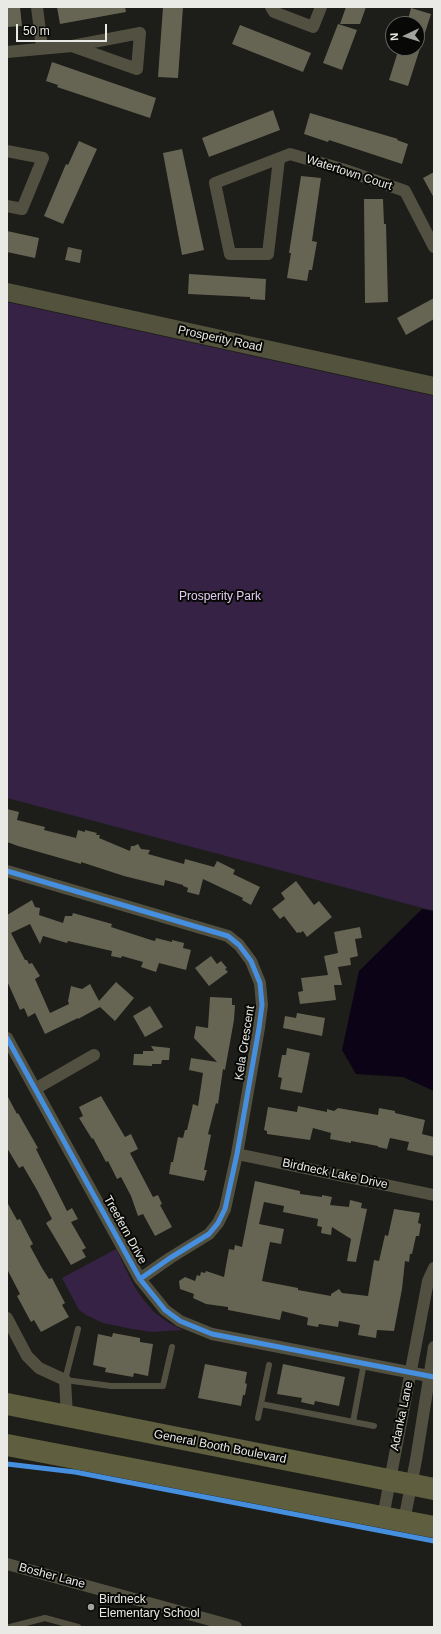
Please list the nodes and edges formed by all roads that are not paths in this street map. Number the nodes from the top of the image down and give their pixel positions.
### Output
1 (37, 7) edge
2 (271, 7) edge
3 (321, 7) edge
4 (72, 46) junction
5 (42, 48) junction
6 (7, 52) edge
7 (7, 151) edge
8 (279, 159) junction
9 (7, 206) edge
10 (434, 248) edge
11 (7, 292) edge
12 (434, 386) edge
13 (7, 871) edge
14 (7, 1038) edge
15 (94, 1056) dead end
16 (35, 1089) junction
17 (237, 1154) junction
18 (434, 1195) edge
19 (434, 1268) edge
20 (140, 1279) junction
21 (7, 1318) edge
22 (78, 1328) dead end
23 (172, 1347) dead end
24 (434, 1347) edge
25 (364, 1363) junction
26 (269, 1364) dead end
27 (411, 1372) junction
28 (432, 1376) edge
29 (65, 1380) junction
30 (7, 1404) edge
31 (261, 1404) junction
32 (67, 1416) junction
33 (258, 1418) dead end
34 (353, 1422) junction
35 (374, 1426) dead end
36 (7, 1445) edge
37 (390, 1481) junction
38 (411, 1485) junction
39 (434, 1489) edge
40 (383, 1517) junction
41 (404, 1521) junction
42 (434, 1527) edge
43 (7, 1564) edge
44 (10, 1627) edge
45 (78, 1627) edge
46 (236, 1627) edge

1 - 5 street
2 - 3 street
4 - 4 street
4 - 5 street
5 - 6 street
7 - 9 street
8 - 8 street, Watertown Court
8 - 10 street, Watertown Court
11 - 12 street, Prosperity Road
13 - 17 street, Kela Crescent
14 - 16 street, Treefern Drive
15 - 16 street
16 - 20 street, Treefern Drive
17 - 18 street, Birdneck Lake Drive
17 - 20 street, Kela Crescent
19 - 27 street, Adanka Lane
20 - 25 street, Treefern Drive
21 - 29 street
22 - 29 lane
23 - 29 lane
24 - 28 street, Adanka Lane
25 - 27 street, Treefern Drive
25 - 34 lane
26 - 31 lane
27 - 28 street, Treefern Drive
27 - 37 street, Adanka Lane
28 - 38 street, Adanka Lane
29 - 32 street
30 - 32 highway, General Booth Boulevard
31 - 33 lane
31 - 34 lane
32 - 37 highway, General Booth Boulevard
34 - 35 lane
36 - 40 highway
37 - 38 highway, General Booth Boulevard
37 - 40 street, Adanka Lane
38 - 39 highway, General Booth Boulevard
38 - 41 street, Adanka Lane
40 - 41 highway
41 - 42 highway
43 - 46 street, Bosher Lane
44 - 45 lane

